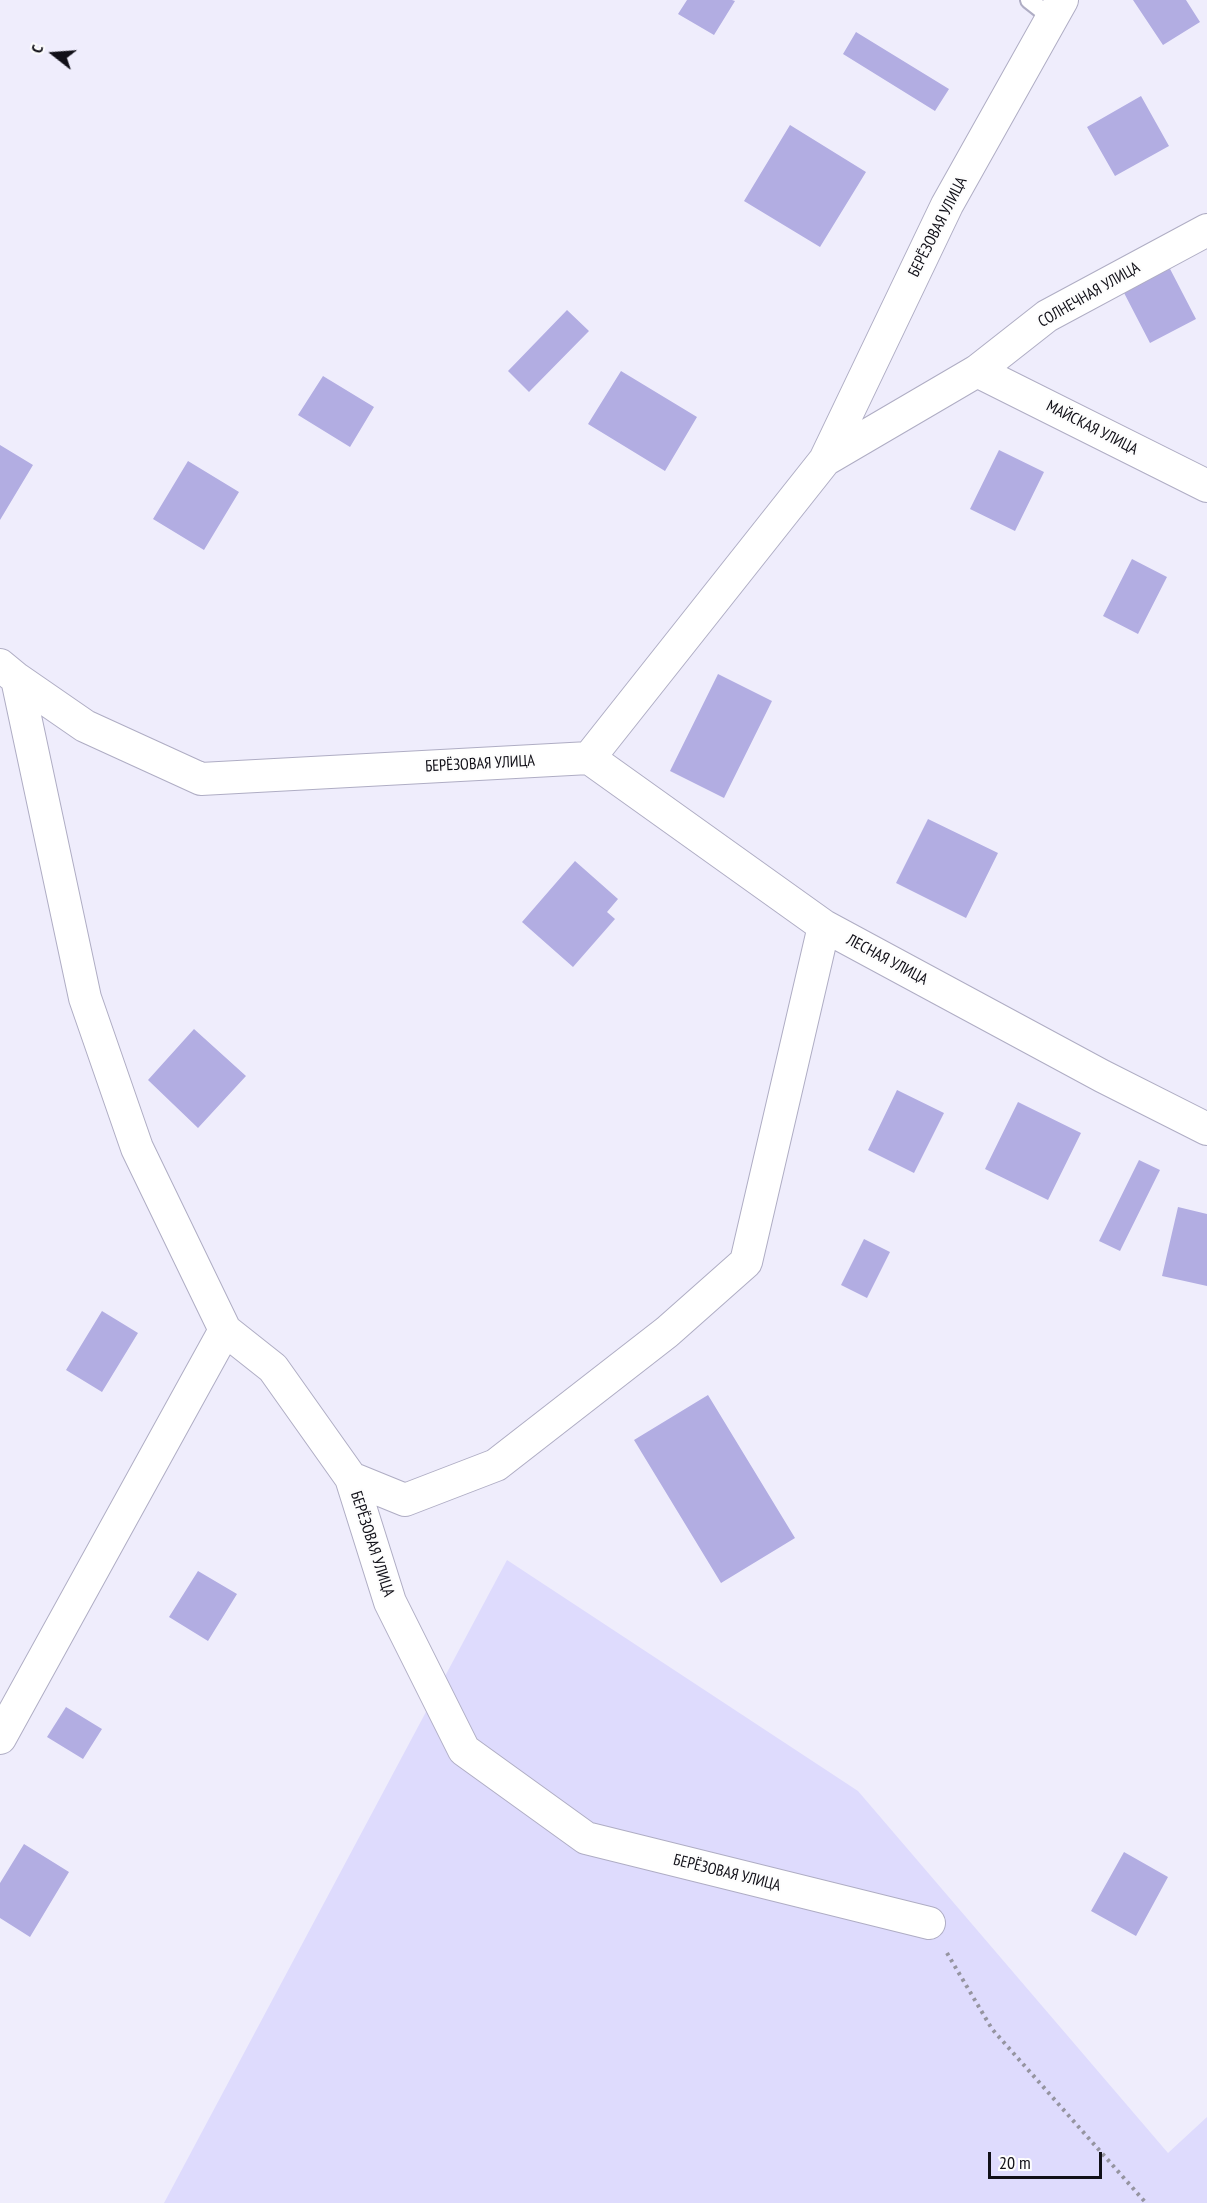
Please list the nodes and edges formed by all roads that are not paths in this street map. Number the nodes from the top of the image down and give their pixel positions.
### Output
1 (1048, 6) edge
2 (1207, 230) edge
3 (977, 371) junction
4 (825, 460) junction
5 (1207, 486) edge
6 (8, 672) edge
7 (589, 758) junction
8 (824, 926) junction
9 (1207, 1129) edge
10 (225, 1330) junction
11 (351, 1478) junction
12 (0, 1738) edge
13 (929, 1923) road end

1 - 4 street, БЕРЁЗОВАЯ УЛИЦА
2 - 3 street, СОЛНЕЧНАЯ УЛИЦА
3 - 4 street, БЕРЁЗОВАЯ УЛИЦА
3 - 5 street, МАЙСКАЯ УЛИЦА
4 - 7 street, БЕРЁЗОВАЯ УЛИЦА
6 - 7 street, БЕРЁЗОВАЯ УЛИЦА
6 - 10 street
7 - 8 street, ЛЕСНАЯ УЛИЦА
8 - 9 street, ЛЕСНАЯ УЛИЦА
8 - 11 street
10 - 11 street, БЕРЁЗОВАЯ УЛИЦА
10 - 12 street
11 - 13 street, БЕРЁЗОВАЯ УЛИЦА

